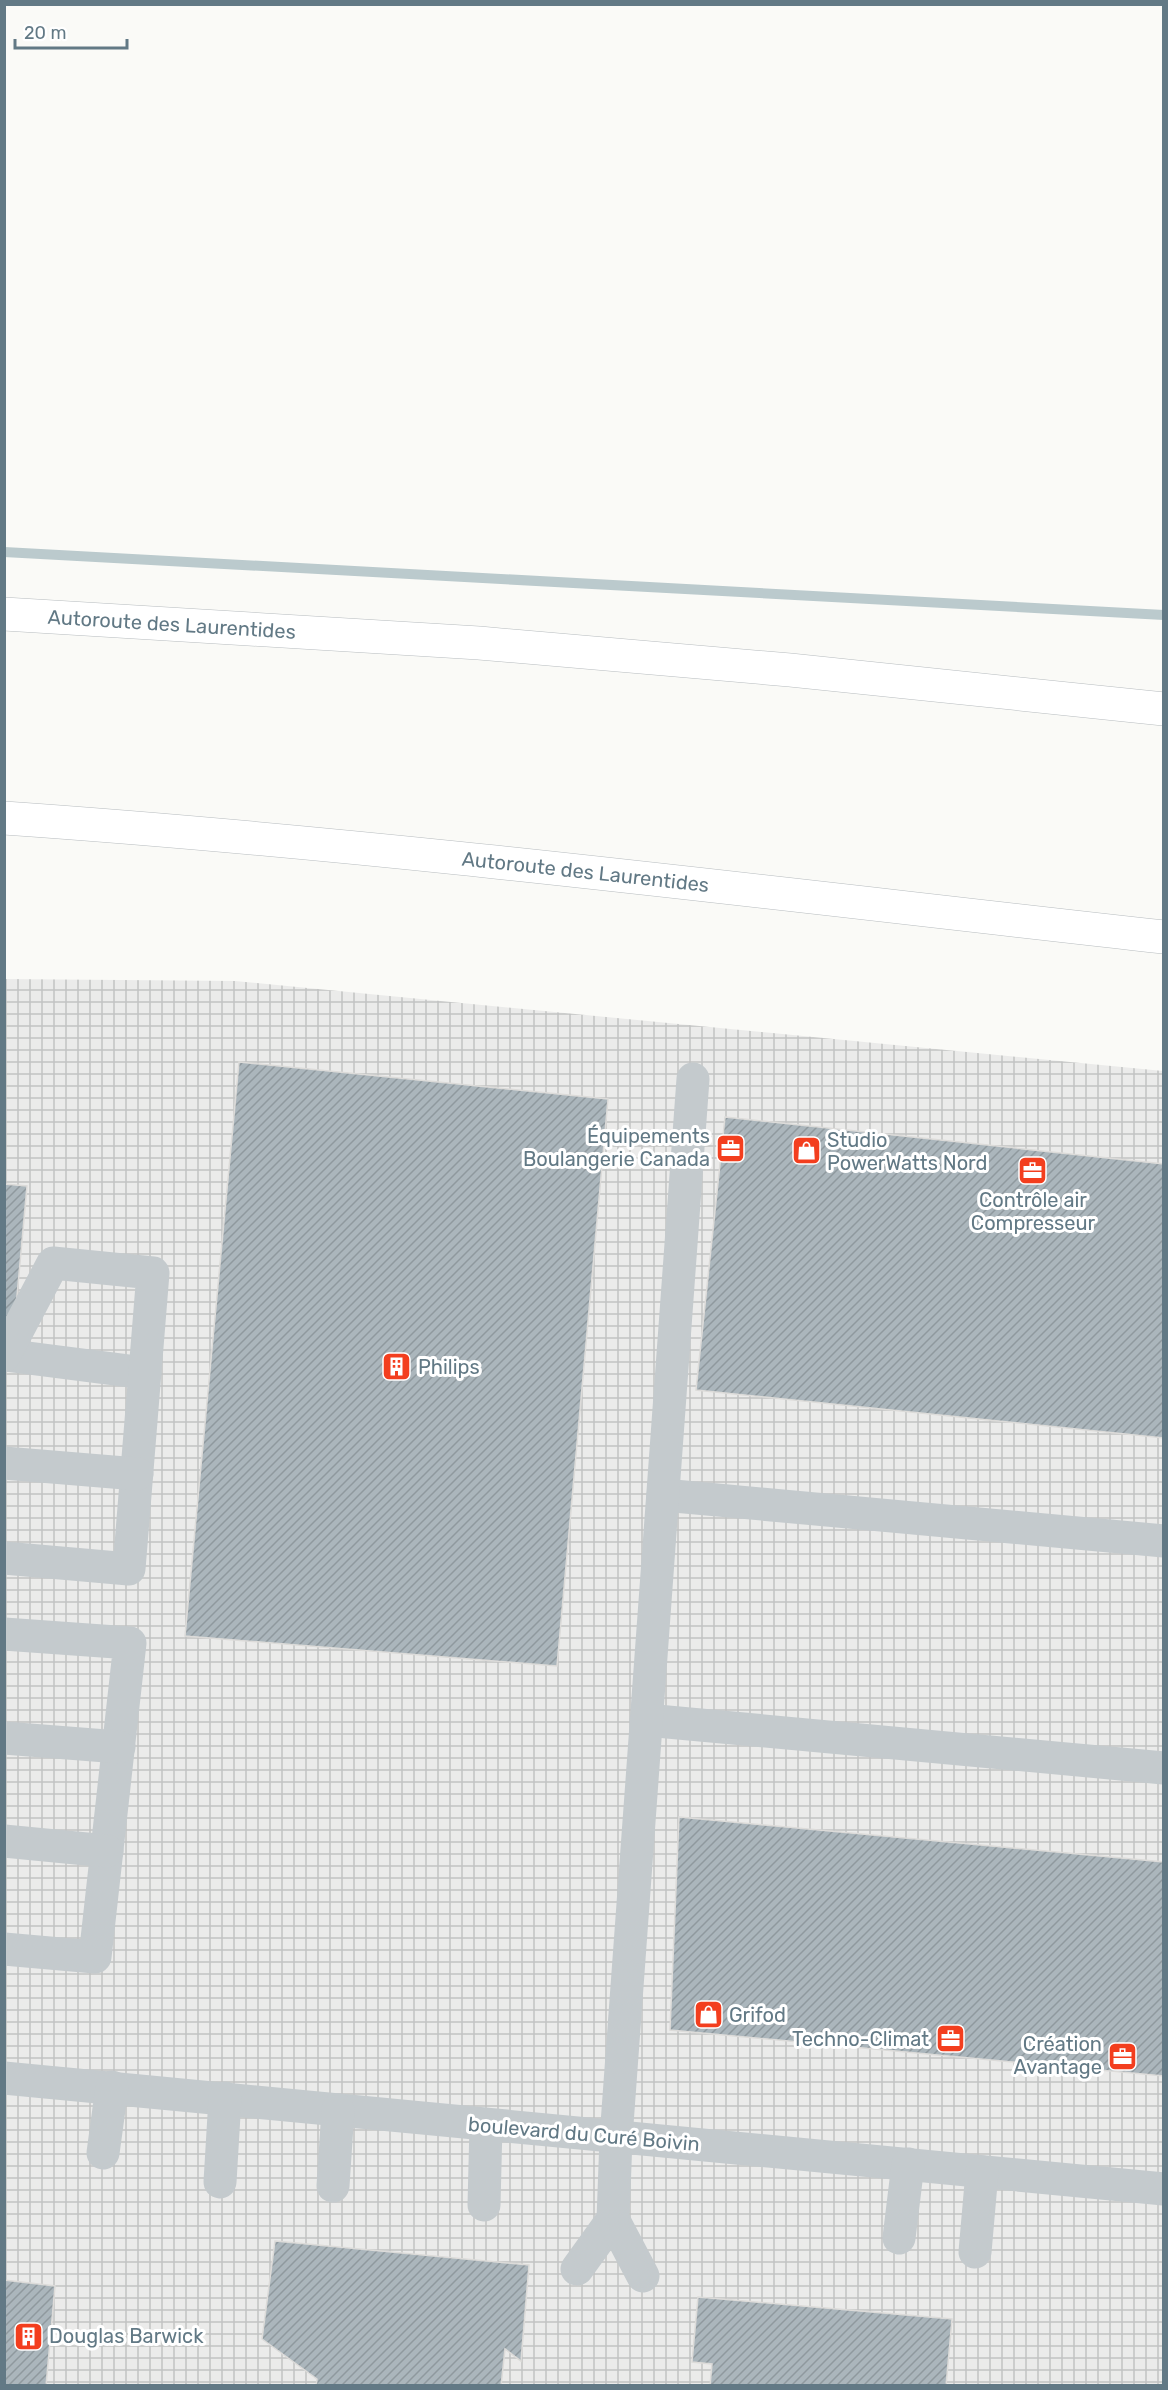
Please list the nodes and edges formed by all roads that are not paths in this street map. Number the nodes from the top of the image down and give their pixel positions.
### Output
1 (4, 614) edge
2 (1164, 709) edge
3 (4, 818) edge
4 (1164, 937) edge
5 (693, 1079) dead end
6 (5, 1355) edge
7 (145, 1374) junction
8 (4, 1463) edge
9 (137, 1474) junction
10 (663, 1495) junction
11 (1164, 1541) edge
12 (4, 1558) edge
13 (4, 1634) edge
14 (646, 1720) junction
15 (4, 1738) edge
16 (119, 1747) junction
17 (1164, 1768) edge
18 (4, 1841) edge
19 (107, 1851) junction
20 (4, 1949) edge
21 (4, 2078) edge
22 (112, 2087) junction
23 (225, 2098) junction
24 (338, 2110) junction
25 (486, 2125) junction
26 (616, 2138) junction
27 (102, 2153) dead end
28 (908, 2164) junction
29 (982, 2172) junction
30 (220, 2182) dead end
31 (333, 2186) dead end
32 (1164, 2189) edge
33 (484, 2205) dead end
34 (613, 2219) junction
35 (899, 2238) dead end
36 (975, 2252) dead end
37 (577, 2269) dead end
38 (643, 2276) dead end

1 - 2 highway, Autoroute des Laurentides
3 - 4 highway, Autoroute des Laurentides
5 - 10 street
6 - 7 street
6 - 7 street
7 - 9 street
8 - 9 street
9 - 12 street
10 - 11 street
10 - 14 street
13 - 16 street
14 - 17 street
14 - 26 street
15 - 16 street
16 - 19 street
18 - 19 street
19 - 20 street
21 - 22 street, boulevard du Curé Boivin
22 - 23 street, boulevard du Curé Boivin
22 - 27 street
23 - 24 street, boulevard du Curé Boivin
23 - 30 street
24 - 25 street, boulevard du Curé Boivin
24 - 31 street
25 - 26 street, boulevard du Curé Boivin
25 - 33 street
26 - 28 street, boulevard du Curé Boivin
26 - 34 street
28 - 29 street, boulevard du Curé Boivin
28 - 35 street
29 - 32 street, boulevard du Curé Boivin
29 - 36 street
34 - 37 street
34 - 38 street

